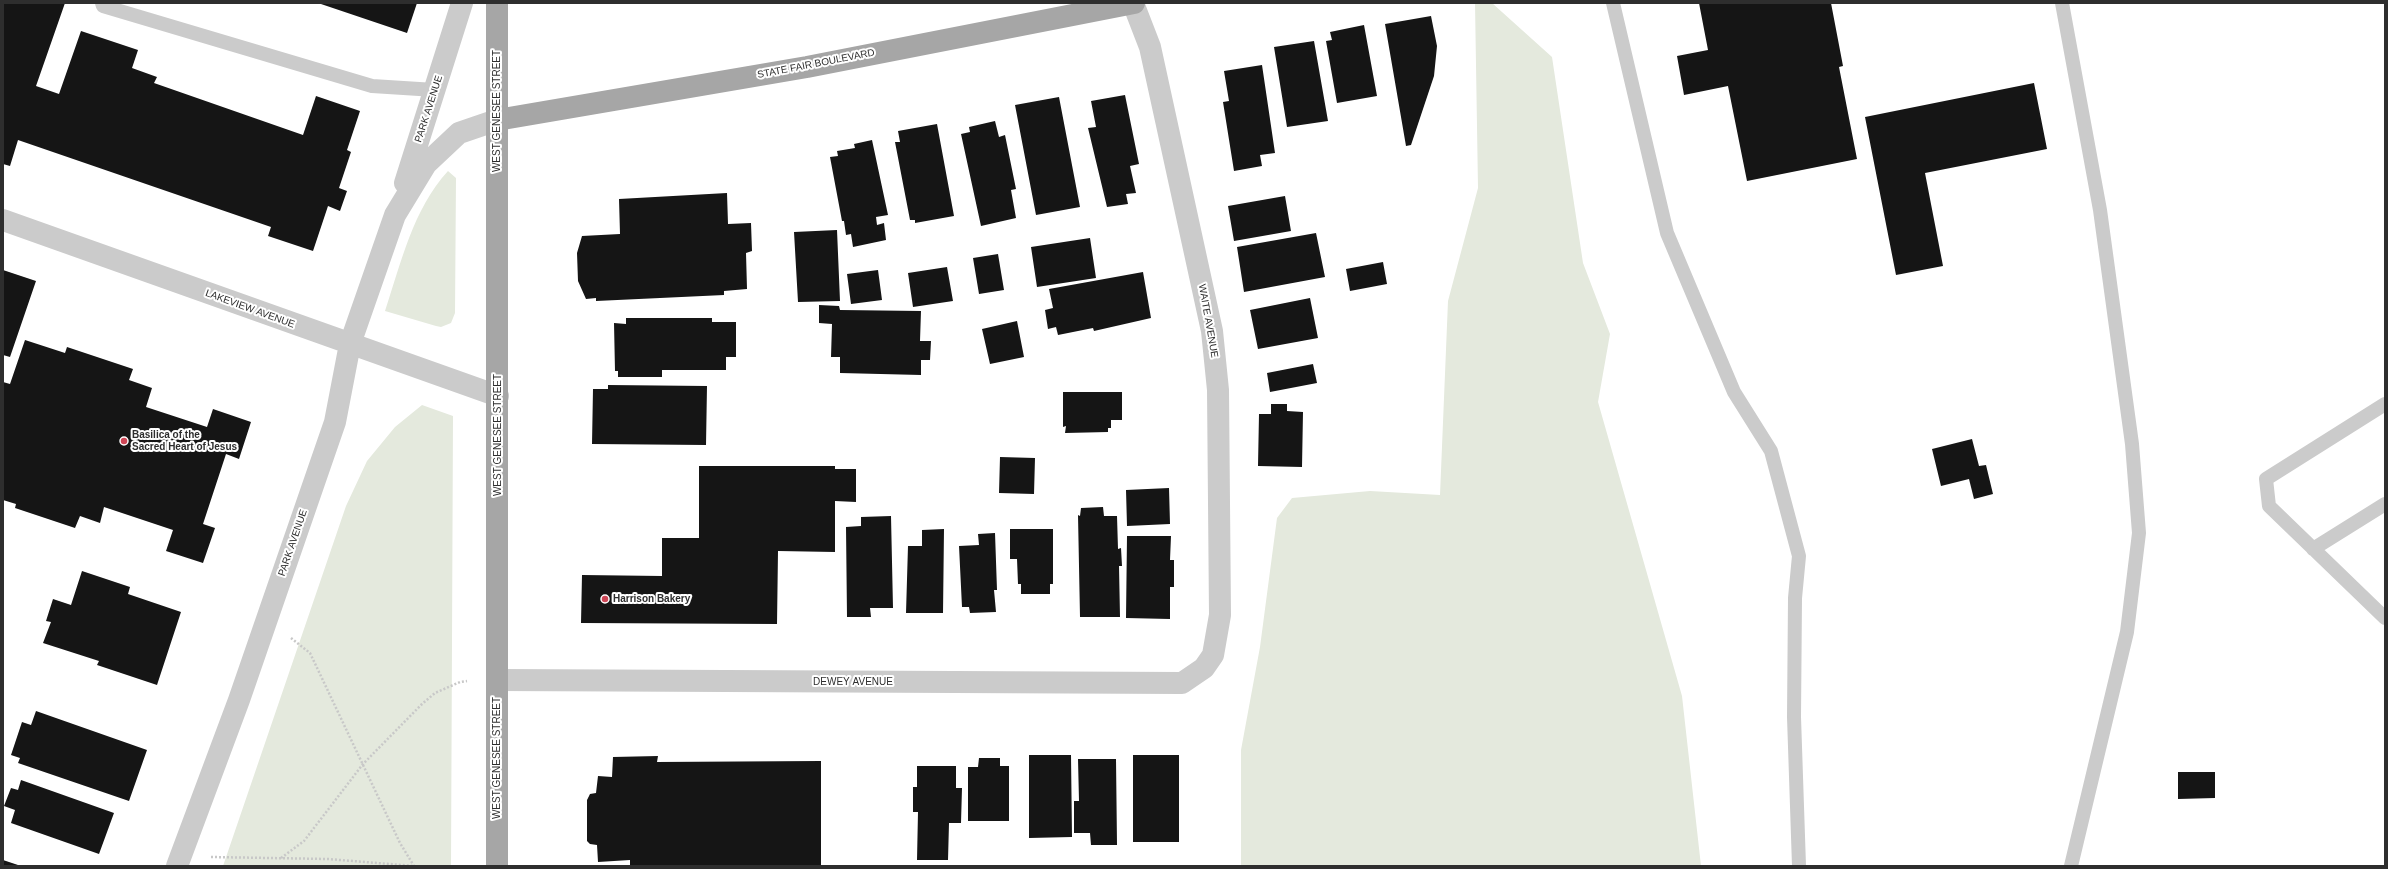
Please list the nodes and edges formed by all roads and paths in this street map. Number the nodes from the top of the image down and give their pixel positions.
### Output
1 (102, 3) edge
2 (462, 3) edge
3 (497, 3) edge
4 (1133, 3) edge
5 (1613, 3) edge
6 (2062, 3) edge
7 (435, 90) junction
8 (497, 120) junction
9 (395, 215) junction
10 (3, 220) edge
11 (350, 344) junction
12 (498, 396) junction
13 (2385, 404) edge
14 (2385, 504) edge
15 (2313, 549) junction
16 (2385, 618) edge
17 (266, 620) junction
18 (1204, 668) joint
19 (497, 680) junction
20 (363, 764) junction
21 (281, 858) junction
22 (178, 861) edge
23 (414, 866) edge
24 (497, 866) edge
25 (1798, 866) edge
26 (2072, 866) edge

1 - 7 lane
2 - 7 street, PARK AVENUE
3 - 8 main road, WEST GENESEE STREET
4 - 8 main road, STATE FAIR BOULEVARD
4 - 18 street, WAITE AVENUE
5 - 25 lane
6 - 26 lane
7 - 9 street, PARK AVENUE
8 - 9 street, PARK AVENUE
8 - 12 main road, WEST GENESEE STREET
9 - 11 street, PARK AVENUE
10 - 11 street, LAKEVIEW AVENUE
11 - 12 street, LAKEVIEW AVENUE
11 - 17 street, PARK AVENUE
12 - 19 main road, WEST GENESEE STREET
13 - 15 lane
14 - 15 lane
15 - 16 lane
17 - 20 path
17 - 22 street, PARK AVENUE
18 - 19 street, DEWEY AVENUE
19 - 20 path
19 - 24 main road, WEST GENESEE STREET
20 - 21 path
20 - 23 path
21 - 22 path
21 - 23 path

